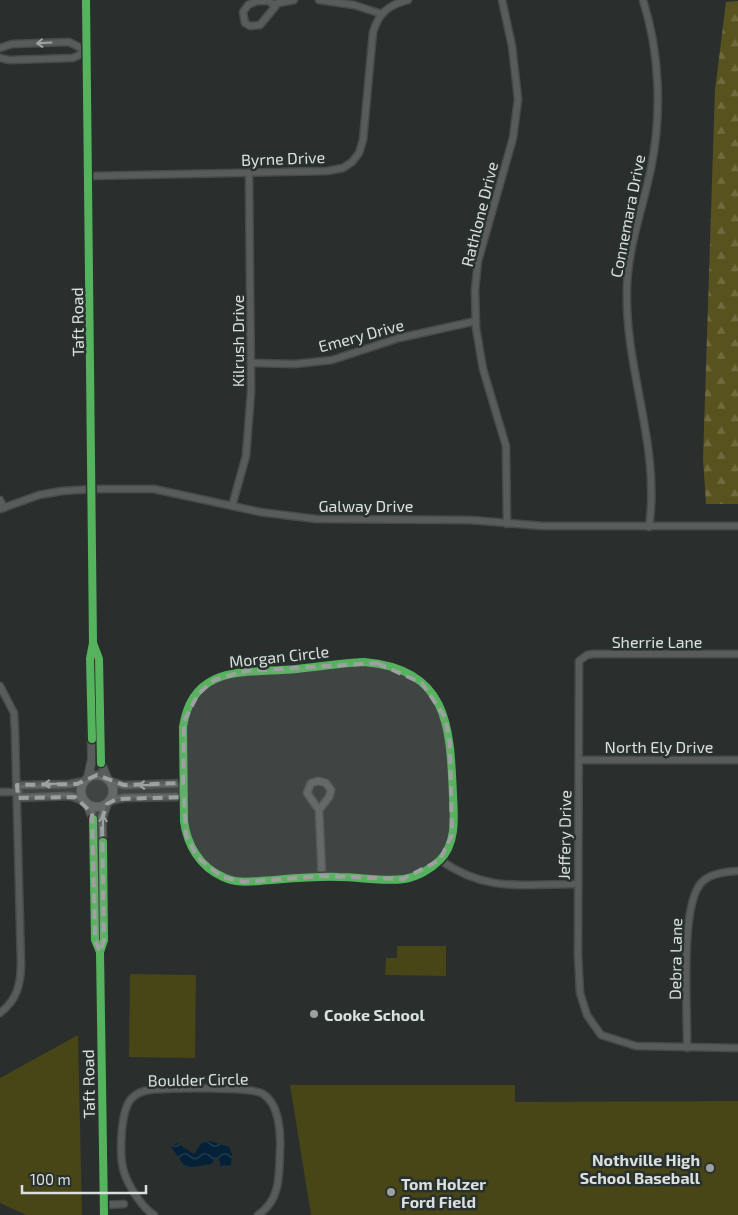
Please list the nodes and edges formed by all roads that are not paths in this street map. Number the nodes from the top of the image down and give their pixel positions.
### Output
1 (86, 0) edge
2 (294, 0) edge
3 (320, 0) edge
4 (408, 0) edge
5 (502, 0) edge
6 (643, 0) edge
7 (274, 4) junction
8 (382, 14) junction
9 (0, 48) edge
10 (87, 51) junction
11 (0, 58) edge
12 (249, 174) junction
13 (88, 176) junction
14 (476, 322) junction
15 (252, 363) junction
16 (92, 488) junction
17 (0, 500) edge
18 (232, 506) junction
19 (2, 509) edge
20 (507, 524) junction
21 (738, 526) edge
22 (649, 527) junction
23 (93, 643) junction
24 (738, 654) edge
25 (580, 661) joint
26 (0, 686) edge
27 (579, 760) junction
28 (738, 760) edge
29 (86, 779) junction
30 (108, 779) junction
31 (183, 783) junction
32 (0, 792) edge
33 (18, 792) junction
34 (183, 798) junction
35 (85, 803) junction
36 (108, 803) junction
37 (319, 810) junction
38 (440, 860) junction
39 (738, 871) edge
40 (322, 876) junction
41 (578, 884) junction
42 (100, 952) junction
43 (0, 1013) edge
44 (688, 1048) junction
45 (738, 1048) edge
46 (124, 1204) dead end
47 (104, 1205) junction
48 (104, 1215) edge
49 (154, 1215) edge
50 (258, 1215) edge

1 - 10 street, Taft Road
2 - 7 street
3 - 8 street
4 - 8 street
5 - 14 street, Rathlone Drive
6 - 22 street, Connemara Drive
7 - 7 street
8 - 12 street, Byrne Drive
10 -> 9 street
10 - 11 street
10 - 13 street, Taft Road
12 - 13 street, Byrne Drive
12 - 15 street, Kilrush Drive
13 - 16 street, Taft Road
14 - 15 street, Emery Drive
14 - 20 street, Rathlone Drive
15 - 18 street, Kilrush Drive
16 - 18 street, Galway Drive
16 - 19 street, Galway Drive
16 - 23 street, Taft Road
17 - 19 street
18 - 20 street, Galway Drive
20 - 22 street, Galway Drive
21 - 22 street, Galway Drive
23 - 29 street, Taft Road
23 - 30 street, Taft Road
24 - 25 street, Sherrie Lane
25 - 27 street, Jeffery Drive
26 - 33 street
27 - 28 street, North Ely Drive
27 - 41 street, Jeffery Drive
29 - 30 street
29 -> 33 street
29 - 35 street
31 -> 30 street
30 - 36 street
31 - 34 street, Morgan Circle
31 - 38 street, Morgan Circle
32 - 33 street
33 - 35 street
33 - 43 street
34 - 36 street
34 - 40 street, Morgan Circle
35 - 36 street
35 - 42 street, Taft Road
42 -> 36 street, Taft Road
37 - 37 street
37 - 40 street
38 - 40 street, Morgan Circle
38 - 41 street
39 - 44 street, Debra Lane
41 - 44 street, Jeffery Drive
42 - 47 street, Taft Road
44 - 45 street
46 - 47 street
47 - 48 street, Taft Road
49 - 50 street, Boulder Circle

